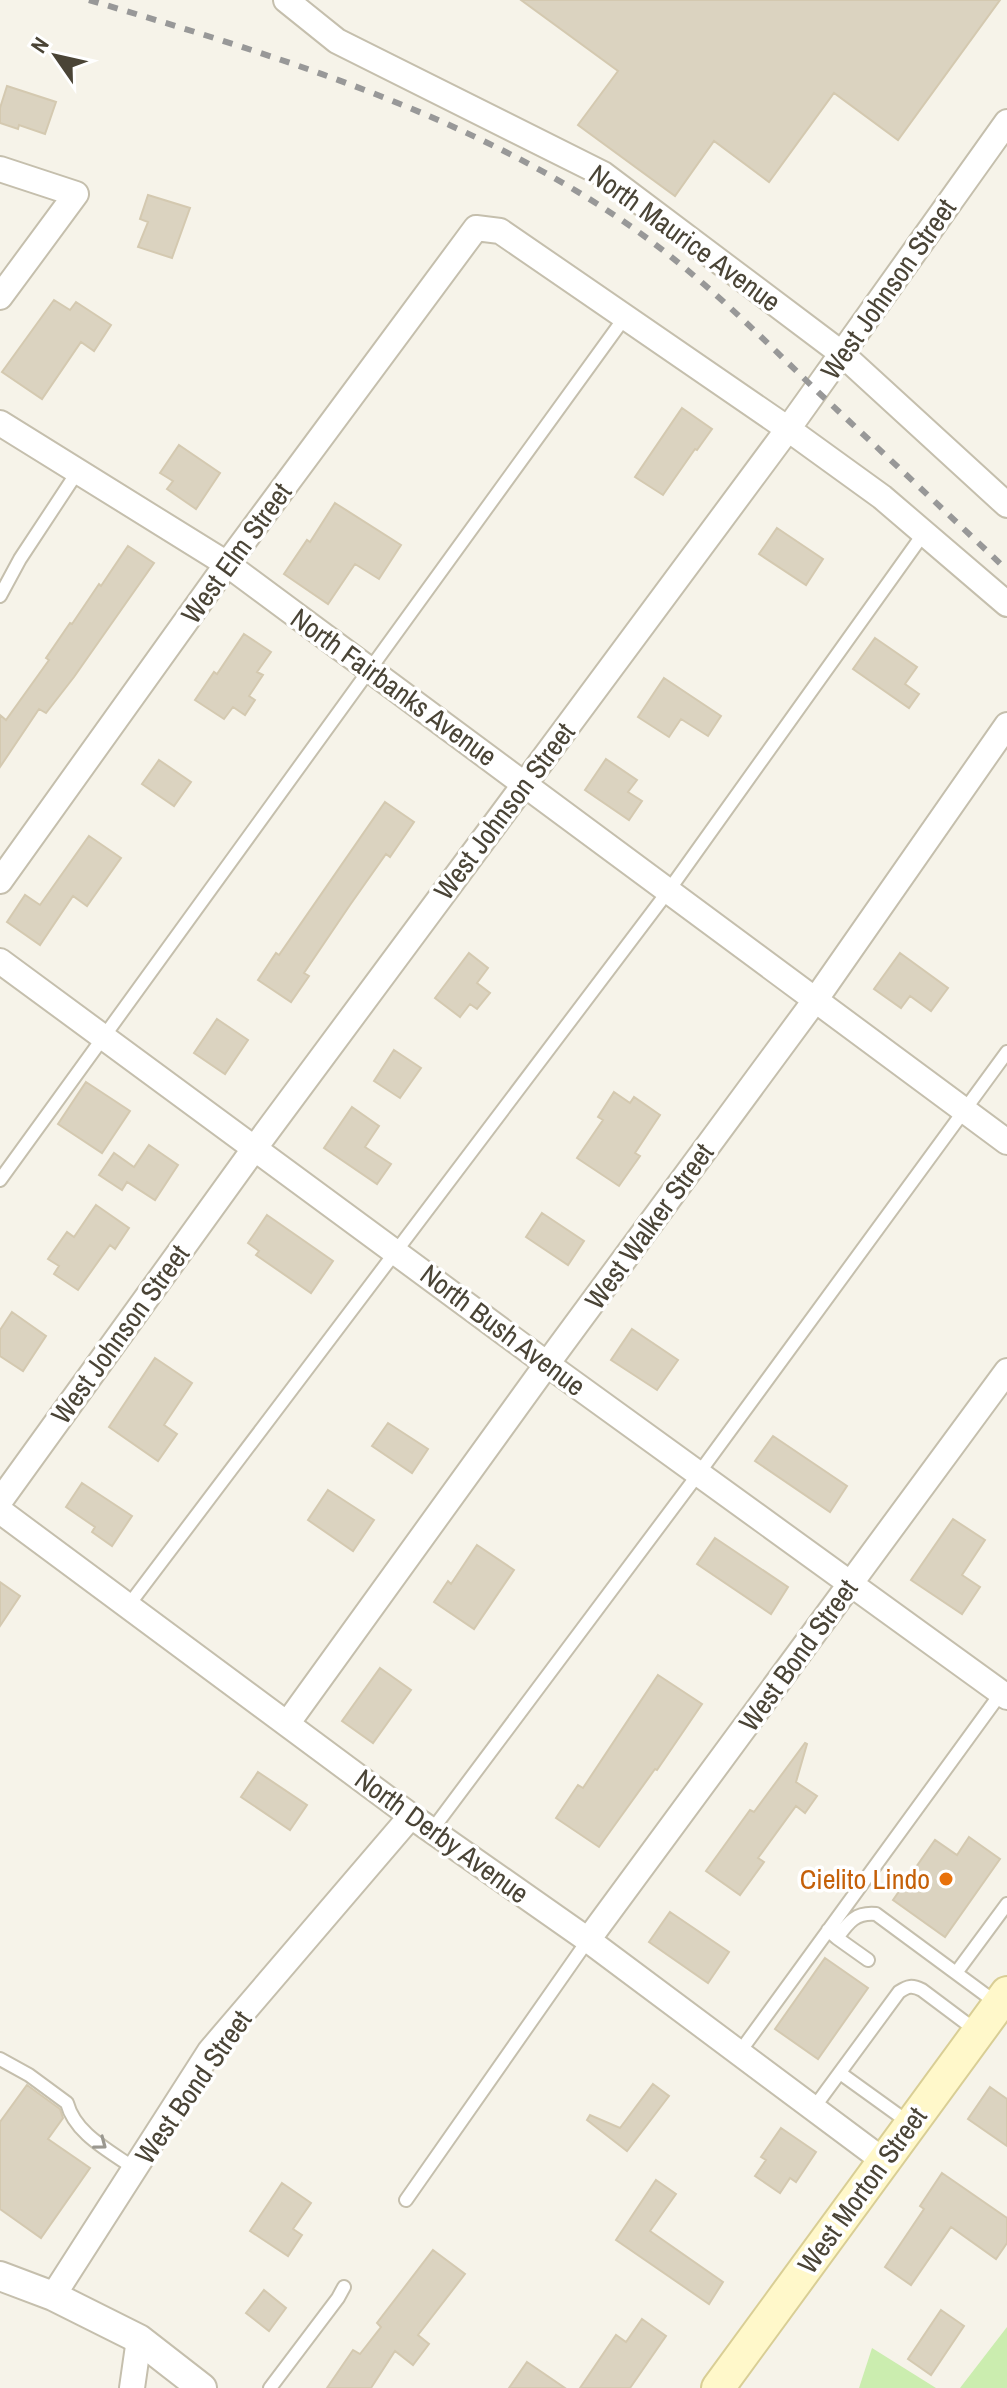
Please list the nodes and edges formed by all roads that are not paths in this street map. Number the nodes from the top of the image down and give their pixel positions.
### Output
1 (286, 0) edge
2 (1007, 122) edge
3 (0, 169) edge
4 (0, 297) edge
5 (625, 317) junction
6 (841, 353) junction
7 (0, 423) edge
8 (788, 429) junction
9 (78, 471) junction
10 (1007, 505) edge
11 (924, 533) junction
12 (227, 564) junction
13 (0, 596) edge
14 (1007, 604) edge
15 (369, 669) junction
16 (1007, 725) edge
17 (524, 783) junction
18 (0, 881) edge
19 (669, 890) junction
20 (0, 961) edge
21 (816, 999) junction
22 (103, 1038) junction
23 (1007, 1052) edge
24 (964, 1109) junction
25 (1007, 1142) edge
26 (254, 1149) junction
27 (0, 1180) edge
28 (398, 1252) junction
29 (547, 1364) junction
30 (1007, 1371) edge
31 (699, 1473) junction
32 (0, 1501) edge
33 (0, 1511) edge
34 (851, 1582) junction
35 (128, 1606) junction
36 (1004, 1695) edge
37 (287, 1724) junction
38 (411, 1816) junction
39 (432, 1830) junction
40 (1007, 1904) edge
41 (833, 1934) junction
42 (588, 1940) junction
43 (868, 1960) dead end
44 (956, 1973) junction
45 (1003, 1999) edge
46 (979, 2032) junction
47 (739, 2053) junction
48 (0, 2059) edge
49 (840, 2073) junction
50 (813, 2109) junction
51 (911, 2124) junction
52 (884, 2161) junction
53 (135, 2169) junction
54 (406, 2200) dead end
55 (0, 2276) edge
56 (344, 2287) dead end
57 (53, 2296) junction
58 (139, 2339) junction
59 (132, 2388) edge
60 (202, 2388) edge
61 (270, 2388) edge
62 (718, 2388) edge

1 - 6 street, North Maurice Avenue
2 - 6 street, West Johnson Street
3 - 4 street
5 - 8 street
5 - 12 street, West Elm Street
5 - 15 lane
6 - 8 street, West Johnson Street
6 - 10 street, North Maurice Avenue
7 - 9 street, North Fairbanks Avenue
8 - 11 street
8 - 17 street, West Johnson Street
9 - 12 street, North Fairbanks Avenue
9 - 13 lane
11 - 14 street
11 - 19 lane
12 - 15 street, North Fairbanks Avenue
12 - 18 street, West Elm Street
15 - 17 street, North Fairbanks Avenue
15 - 22 lane
16 - 21 street, West Walker Street
17 - 19 street, North Fairbanks Avenue
17 - 26 street, West Johnson Street
19 - 21 street, North Fairbanks Avenue
19 - 28 lane
20 - 22 street, North Bush Avenue
21 - 24 street, North Fairbanks Avenue
21 - 29 street, West Walker Street
22 - 26 street, North Bush Avenue
22 - 27 lane
23 - 24 lane
24 - 25 street, North Fairbanks Avenue
24 - 31 lane
26 - 28 street, North Bush Avenue
26 - 32 street, West Johnson Street
28 - 29 street, North Bush Avenue
28 - 35 lane
29 - 31 street, North Bush Avenue
29 - 37 street, West Walker Street
30 - 34 street, West Bond Street
31 - 34 street, North Bush Avenue
31 - 39 lane
33 - 35 street, North Derby Avenue
34 - 36 street, North Bush Avenue
34 - 42 street, West Bond Street
35 - 37 street, North Derby Avenue
36 - 41 lane
37 - 38 street, North Derby Avenue
38 - 39 street, North Derby Avenue
38 - 53 street, West Bond Street
39 - 42 street, North Derby Avenue
40 - 44 lane
41 - 43 lane
41 - 44 lane
41 - 47 lane
42 - 47 street, North Derby Avenue
42 - 54 lane
44 - 45 lane
45 - 46 main road, West Morton Street
46 - 49 lane
46 - 51 main road, West Morton Street
47 - 50 street, North Derby Avenue
48 -> 53 lane
49 - 50 lane
49 - 51 lane
50 - 52 street, North Derby Avenue
51 - 52 main road, West Morton Street
52 - 62 main road, West Morton Street
53 - 57 street, West Bond Street
55 - 57 street
56 - 61 lane
57 - 58 street
58 - 59 street
58 - 60 street

